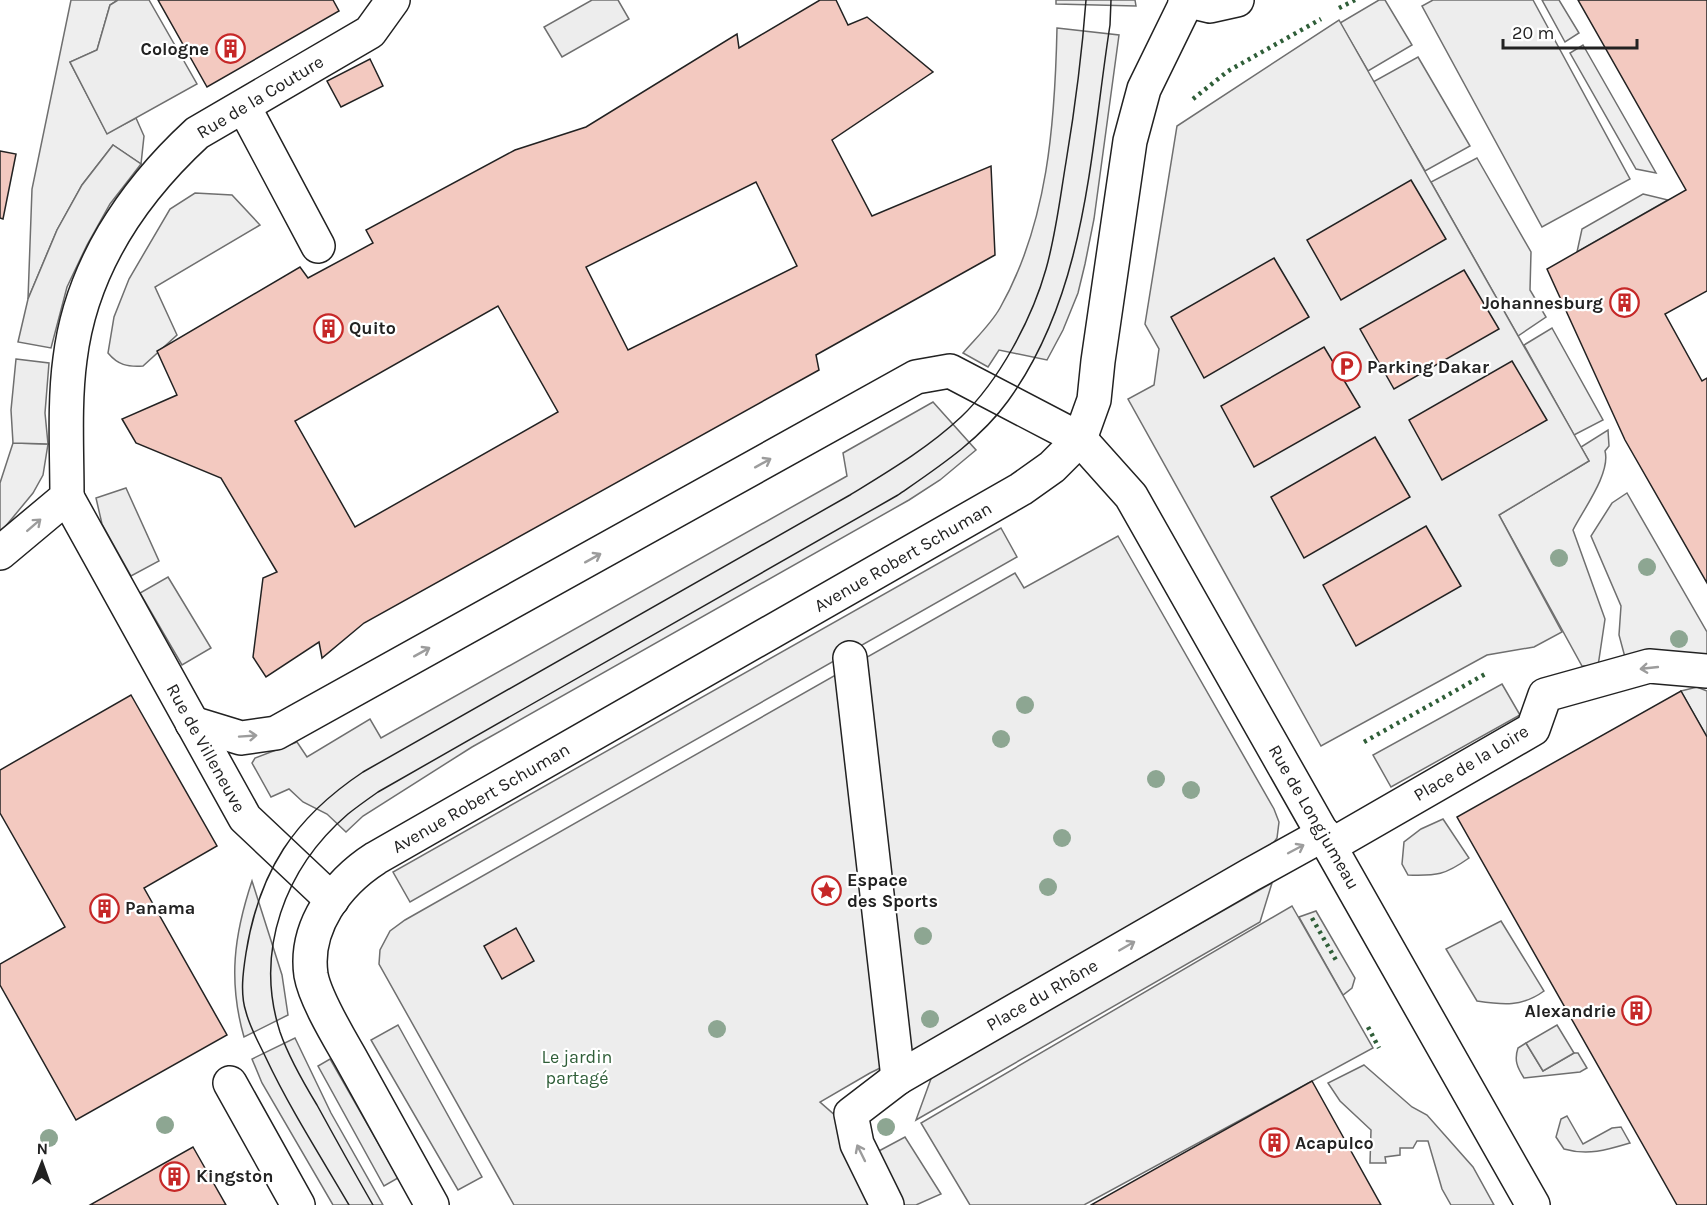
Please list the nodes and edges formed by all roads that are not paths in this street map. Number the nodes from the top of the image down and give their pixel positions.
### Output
1 (393, 0) edge
2 (1237, 0) edge
3 (1186, 1) edge
4 (244, 107) junction
5 (318, 246) dead end
6 (1080, 439) junction
7 (67, 496) junction
8 (0, 553) edge
9 (850, 658) dead end
10 (1707, 671) edge
11 (192, 723) junction
12 (1327, 840) junction
13 (332, 900) junction
14 (898, 1078) junction
15 (230, 1083) dead end
16 (298, 1205) edge
17 (432, 1205) edge
18 (887, 1205) edge
19 (1533, 1205) edge

1 - 4 street, Rue de la Couture
2 - 3 street
3 - 6 street, Avenue Robert Schuman
4 - 5 street
4 - 7 street, Rue de la Couture
11 -> 6 street
6 - 12 street, Rue de Longjumeau
6 - 13 street, Avenue Robert Schuman
8 -> 7 street
7 - 11 street, Rue de Villeneuve
9 - 14 street
10 -> 12 street, Place de la Loire
11 - 13 street, Rue de Villeneuve
14 -> 12 street, Place du Rhône
12 - 19 street, Rue de Longjumeau
13 - 17 street
18 -> 14 street, Place du Rhône
15 - 16 street

